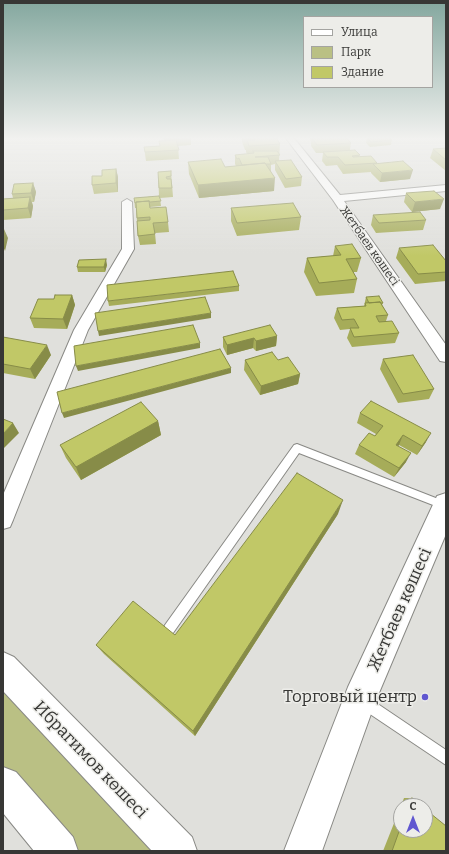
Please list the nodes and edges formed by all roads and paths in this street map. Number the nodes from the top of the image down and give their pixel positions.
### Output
1 (320, 177) edge
2 (446, 188) edge
3 (336, 198) junction
4 (127, 202) dead end
5 (446, 357) edge
6 (445, 505) edge
7 (3, 520) edge
8 (170, 629) edge
9 (3, 668) edge
10 (360, 699) junction
11 (446, 758) edge
12 (6, 796) edge
13 (59, 851) edge
14 (178, 851) edge
15 (303, 851) edge

1 - 3 street, Жетбаев көшесі
2 - 3 street
3 - 5 street, Жетбаев көшесі
4 - 7 street
6 - 8 lane
6 - 10 street, Жетбаев көшесі
9 - 14 street, Ибрагимов көшесі
10 - 11 lane
10 - 15 street, Жетбаев көшесі
12 - 13 street

